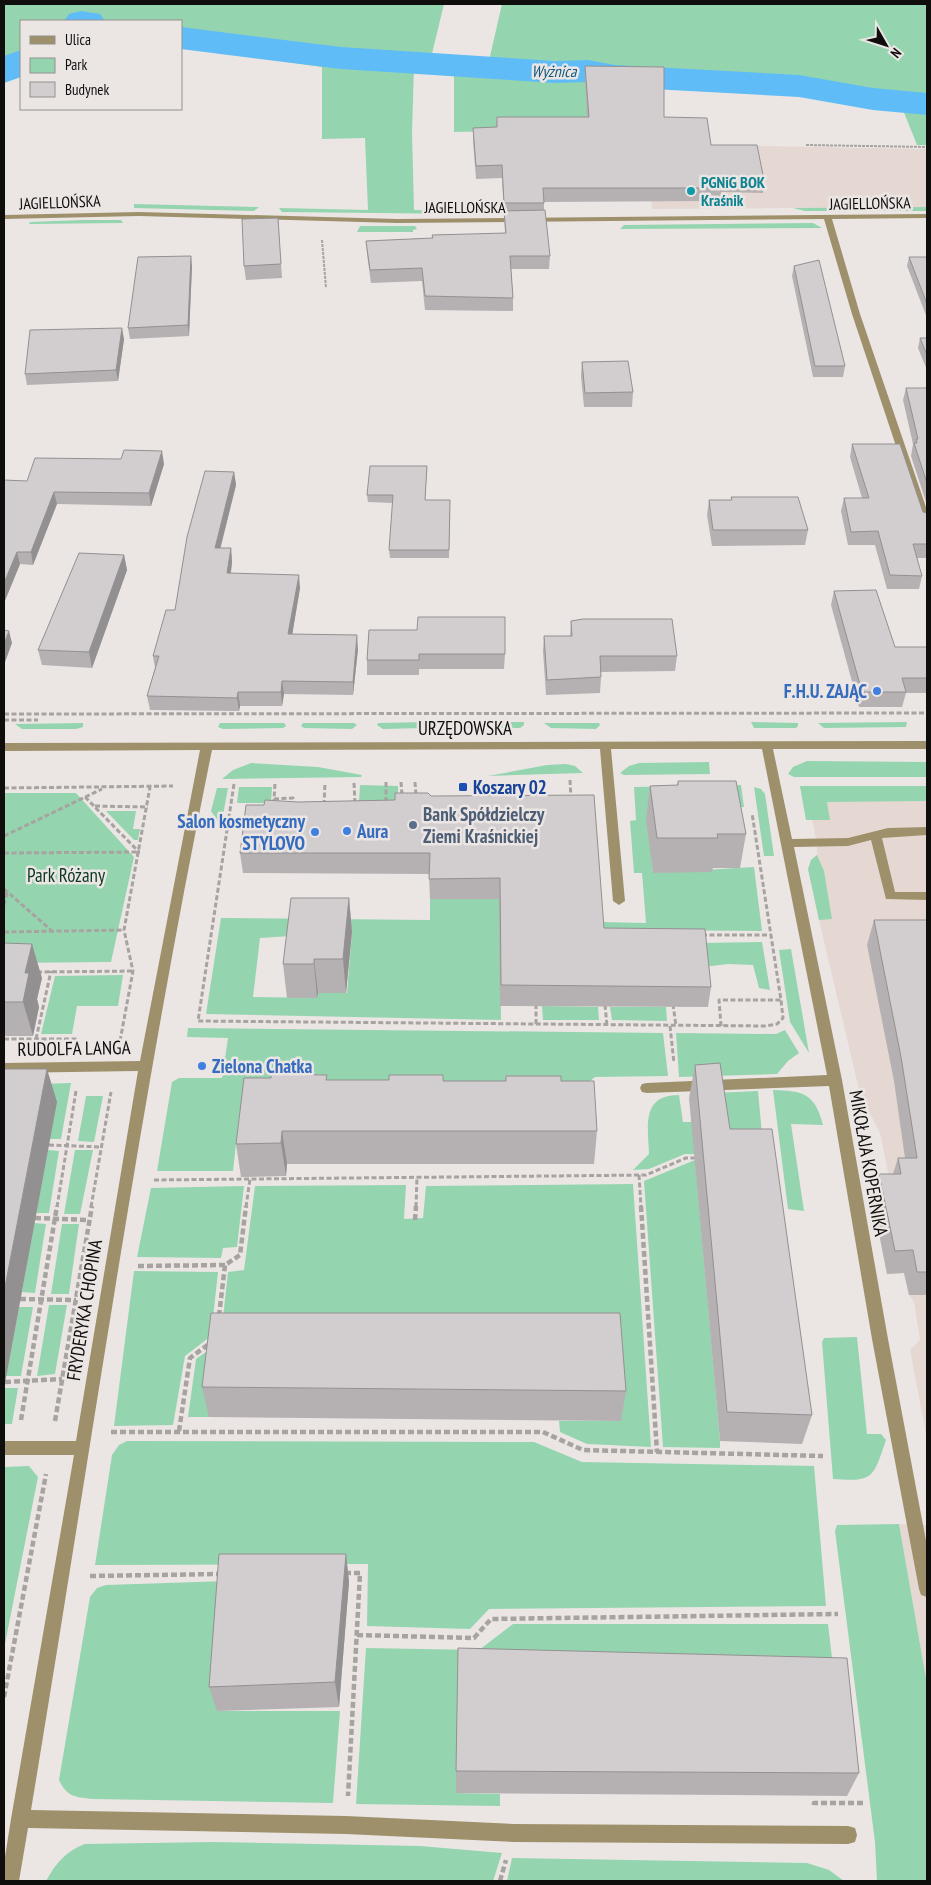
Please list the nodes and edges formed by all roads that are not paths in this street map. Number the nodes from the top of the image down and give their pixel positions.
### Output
1 (927, 216) edge
2 (4, 217) edge
3 (827, 217) junction
4 (927, 524) edge
5 (605, 745) junction
6 (768, 745) junction
7 (927, 745) edge
8 (207, 746) junction
9 (4, 747) edge
10 (927, 832) edge
11 (876, 835) junction
12 (786, 843) junction
13 (927, 896) edge
14 (619, 901) dead end
15 (146, 1066) junction
16 (4, 1068) edge
17 (835, 1080) junction
18 (647, 1088) dead end
19 (84, 1441) junction
20 (4, 1448) edge
21 (927, 1589) edge
22 (20, 1819) junction
23 (848, 1835) dead end
24 (10, 1881) edge

1 - 3 street, JAGIELLOŃSKA
2 - 3 street, JAGIELLOŃSKA
3 - 4 street
5 - 6 street, URZĘDOWSKA
5 - 8 street, URZĘDOWSKA
5 - 14 street
6 - 7 street, URZĘDOWSKA
6 - 12 street, MIKOŁAJA KOPERNIKA
8 - 9 street, URZĘDOWSKA
8 - 15 street, FRYDERYKA CHOPINA
10 - 11 street
11 - 12 street
11 - 13 street
12 - 17 street, MIKOŁAJA KOPERNIKA
15 - 16 street, RUDOLFA LANGA
15 - 19 street, FRYDERYKA CHOPINA
17 - 18 street
17 - 21 street, MIKOŁAJA KOPERNIKA
19 - 20 street
19 - 22 street, FRYDERYKA CHOPINA
22 - 23 street
22 - 24 street, FRYDERYKA CHOPINA

